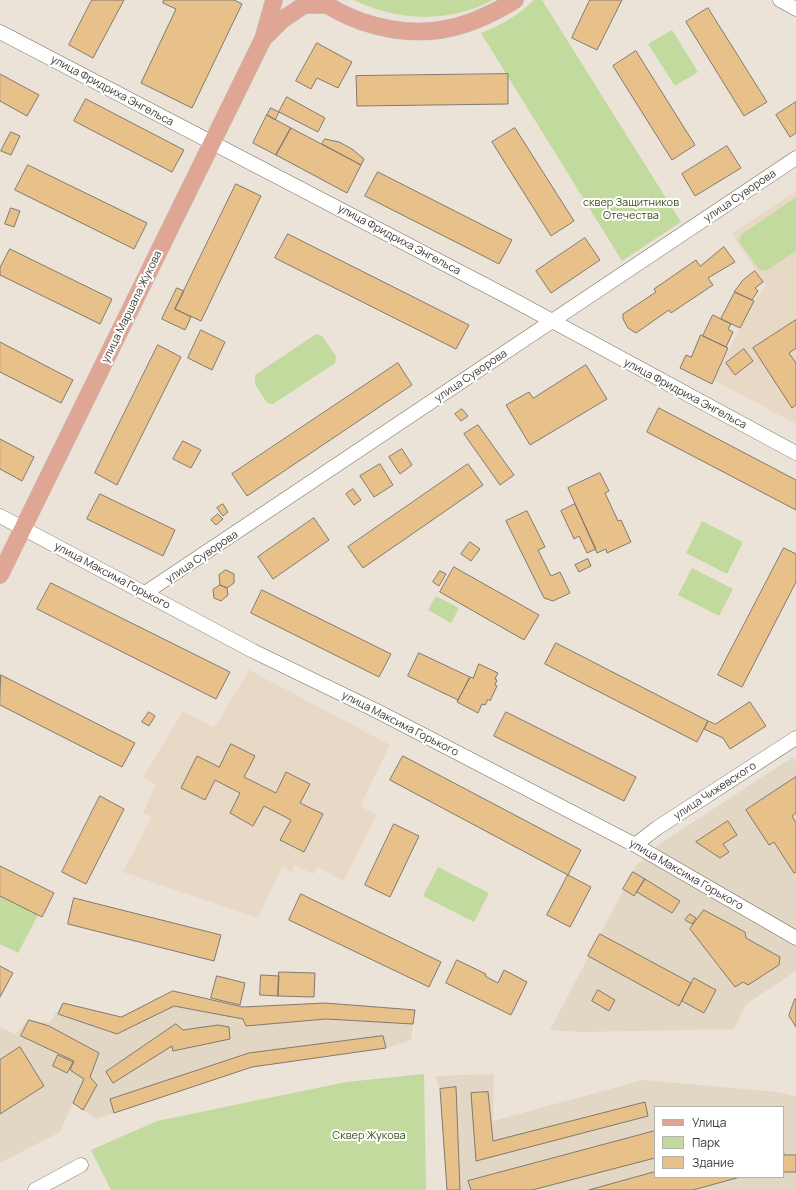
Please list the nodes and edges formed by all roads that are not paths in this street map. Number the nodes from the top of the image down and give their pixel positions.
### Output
1 (274, 0) edge
2 (515, 0) edge
3 (780, 0) edge
4 (324, 2) edge
5 (796, 9) edge
6 (0, 32) edge
7 (263, 39) junction
8 (212, 143) junction
9 (796, 158) edge
10 (552, 321) junction
11 (796, 453) edge
12 (0, 516) edge
13 (22, 528) junction
14 (0, 575) edge
15 (145, 594) junction
16 (796, 738) edge
17 (635, 845) junction
18 (796, 938) edge
19 (81, 1165) dead end
20 (35, 1190) edge

1 - 7 main road
2 - 4 main road
3 - 5 street
4 - 7 main road
6 - 8 street, улица Фридриха Энгельса
7 - 8 main road, улица Маршала Жукова
8 - 10 street, улица Фридриха Энгельса
8 - 13 main road, улица Маршала Жукова
9 - 10 street, улица Суворова
10 - 11 street, улица Фридриха Энгельса
10 - 15 street, улица Суворова
12 - 13 street, улица Максима Горького
13 - 14 main road, улица Маршала Жукова
13 - 15 street, улица Максима Горького
15 - 17 street, улица Максима Горького
16 - 17 street, улица Чижевского
17 - 18 street, улица Максима Горького
19 - 20 street

